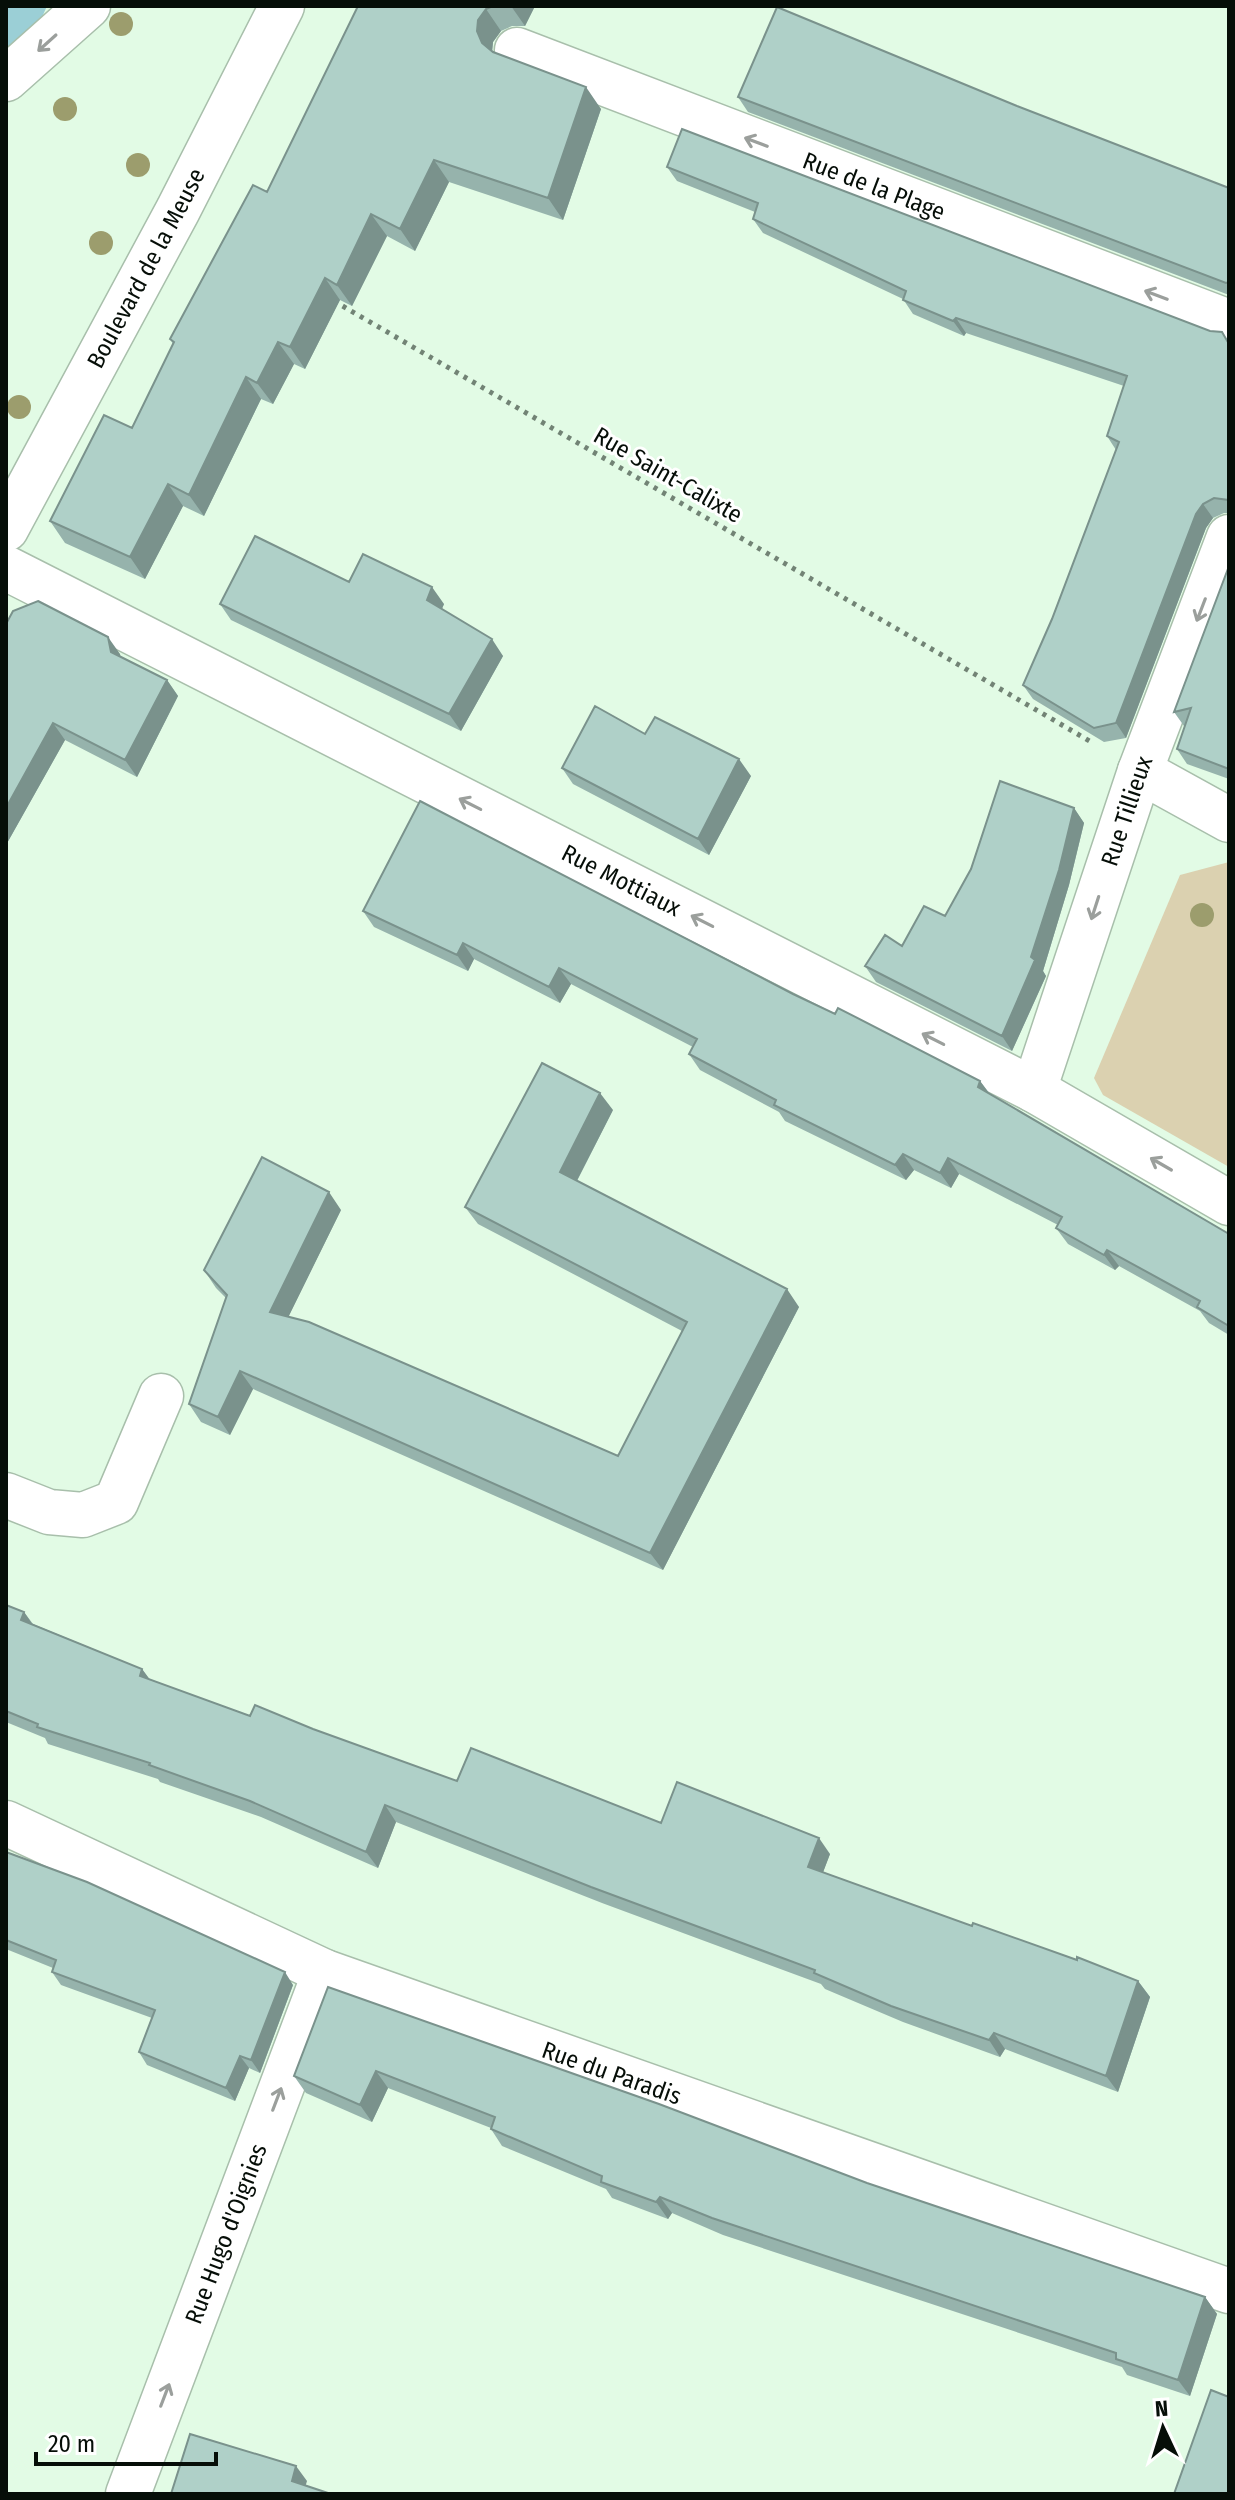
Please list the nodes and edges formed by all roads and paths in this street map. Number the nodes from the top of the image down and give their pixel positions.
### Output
1 (88, 6) edge
2 (282, 6) edge
3 (517, 50) dead end
4 (6, 79) edge
5 (329, 298) edge
6 (1229, 322) edge
7 (6, 529) edge
8 (1229, 537) edge
9 (6, 568) edge
10 (1140, 771) junction
11 (1229, 820) edge
12 (1034, 1090) junction
13 (1229, 1203) edge
14 (161, 1396) dead end
15 (6, 1495) edge
16 (6, 1823) edge
17 (325, 1972) junction
18 (1229, 2291) edge
19 (128, 2494) edge

1 -> 4 street
2 - 7 street, Boulevard de la Meuse
6 -> 3 street, Rue de la Plage
5 - 10 path, Rue Saint-Calixte
8 -> 10 street, Rue Tillieux
12 -> 9 street, Rue Mottiaux
10 - 11 street
10 -> 12 street, Rue Tillieux
13 -> 12 street, Rue Mottiaux
14 - 15 street
16 - 17 street, Rue du Paradis
17 - 18 street, Rue du Paradis
19 -> 17 street, Rue Hugo d'Oignies

